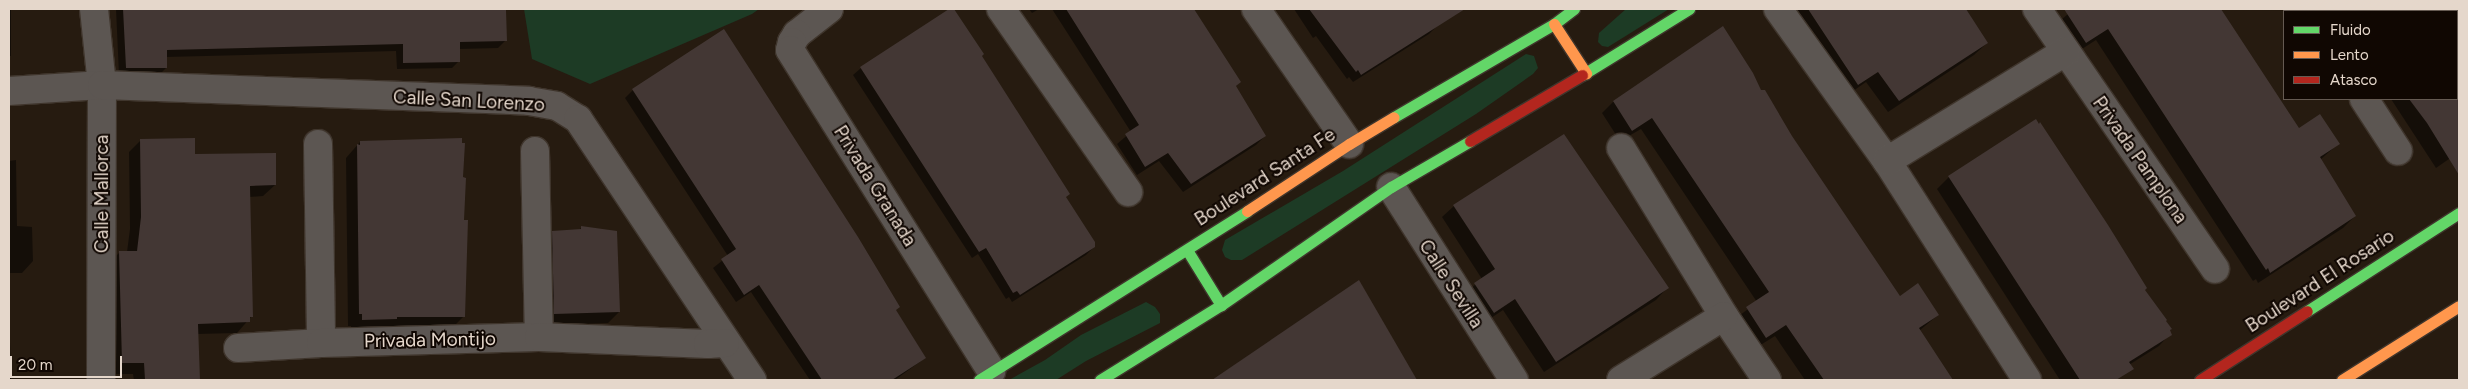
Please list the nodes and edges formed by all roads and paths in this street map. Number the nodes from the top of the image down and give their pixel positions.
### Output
1 (94, 9) edge
2 (829, 9) edge
3 (1001, 9) edge
4 (1256, 9) edge
5 (1574, 9) edge
6 (1689, 9) edge
7 (1778, 9) edge
8 (2036, 9) edge
9 (1554, 24) junction
10 (2065, 52) junction
11 (1586, 72) junction
12 (102, 85) junction
13 (9, 91) edge
14 (2365, 100) edge
15 (318, 144) dead end
16 (1349, 144) junction
17 (1621, 148) dead end
18 (535, 151) dead end
19 (2398, 151) dead end
20 (1887, 161) junction
21 (1391, 187) junction
22 (1128, 192) dead end
23 (2459, 213) edge
24 (1187, 250) junction
25 (2215, 269) dead end
26 (1221, 305) junction
27 (2459, 306) edge
28 (1724, 316) junction
29 (539, 337) junction
30 (322, 343) junction
31 (725, 343) junction
32 (238, 348) dead end
33 (985, 376) edge
34 (101, 380) edge
35 (752, 380) edge
36 (1100, 380) edge
37 (1514, 380) edge
38 (1620, 380) edge
39 (1768, 380) edge
40 (2027, 380) edge
41 (2200, 380) edge
42 (2342, 380) edge

1 - 12 street, Calle Mallorca
2 - 33 street, Privada Granada
3 - 22 street
4 - 16 street
5 - 9 main road, Boulevard Santa Fe
6 - 11 main road
7 - 20 street
8 - 10 street, Privada Pamplona
9 - 11 main road
9 - 16 main road, Boulevard Santa Fe
10 - 20 street
10 - 25 street, Privada Pamplona
11 - 21 main road
12 - 13 street, Calle San Lorenzo
12 - 31 street, Calle San Lorenzo
12 - 34 street, Calle Mallorca
14 - 19 street
15 - 30 street
16 - 24 main road, Boulevard Santa Fe
17 - 28 street
18 - 29 street
20 - 40 street
21 - 26 main road
21 - 37 street, Calle Sevilla
23 - 41 main road, Boulevard El Rosario
24 - 26 main road
24 - 33 main road, Boulevard Santa Fe
26 - 36 main road
27 - 42 main road
28 - 38 street
28 - 39 street
29 - 30 street, Privada Montijo
29 - 31 street, Privada Montijo
30 - 32 street, Privada Montijo
31 - 35 street, Calle San Lorenzo

